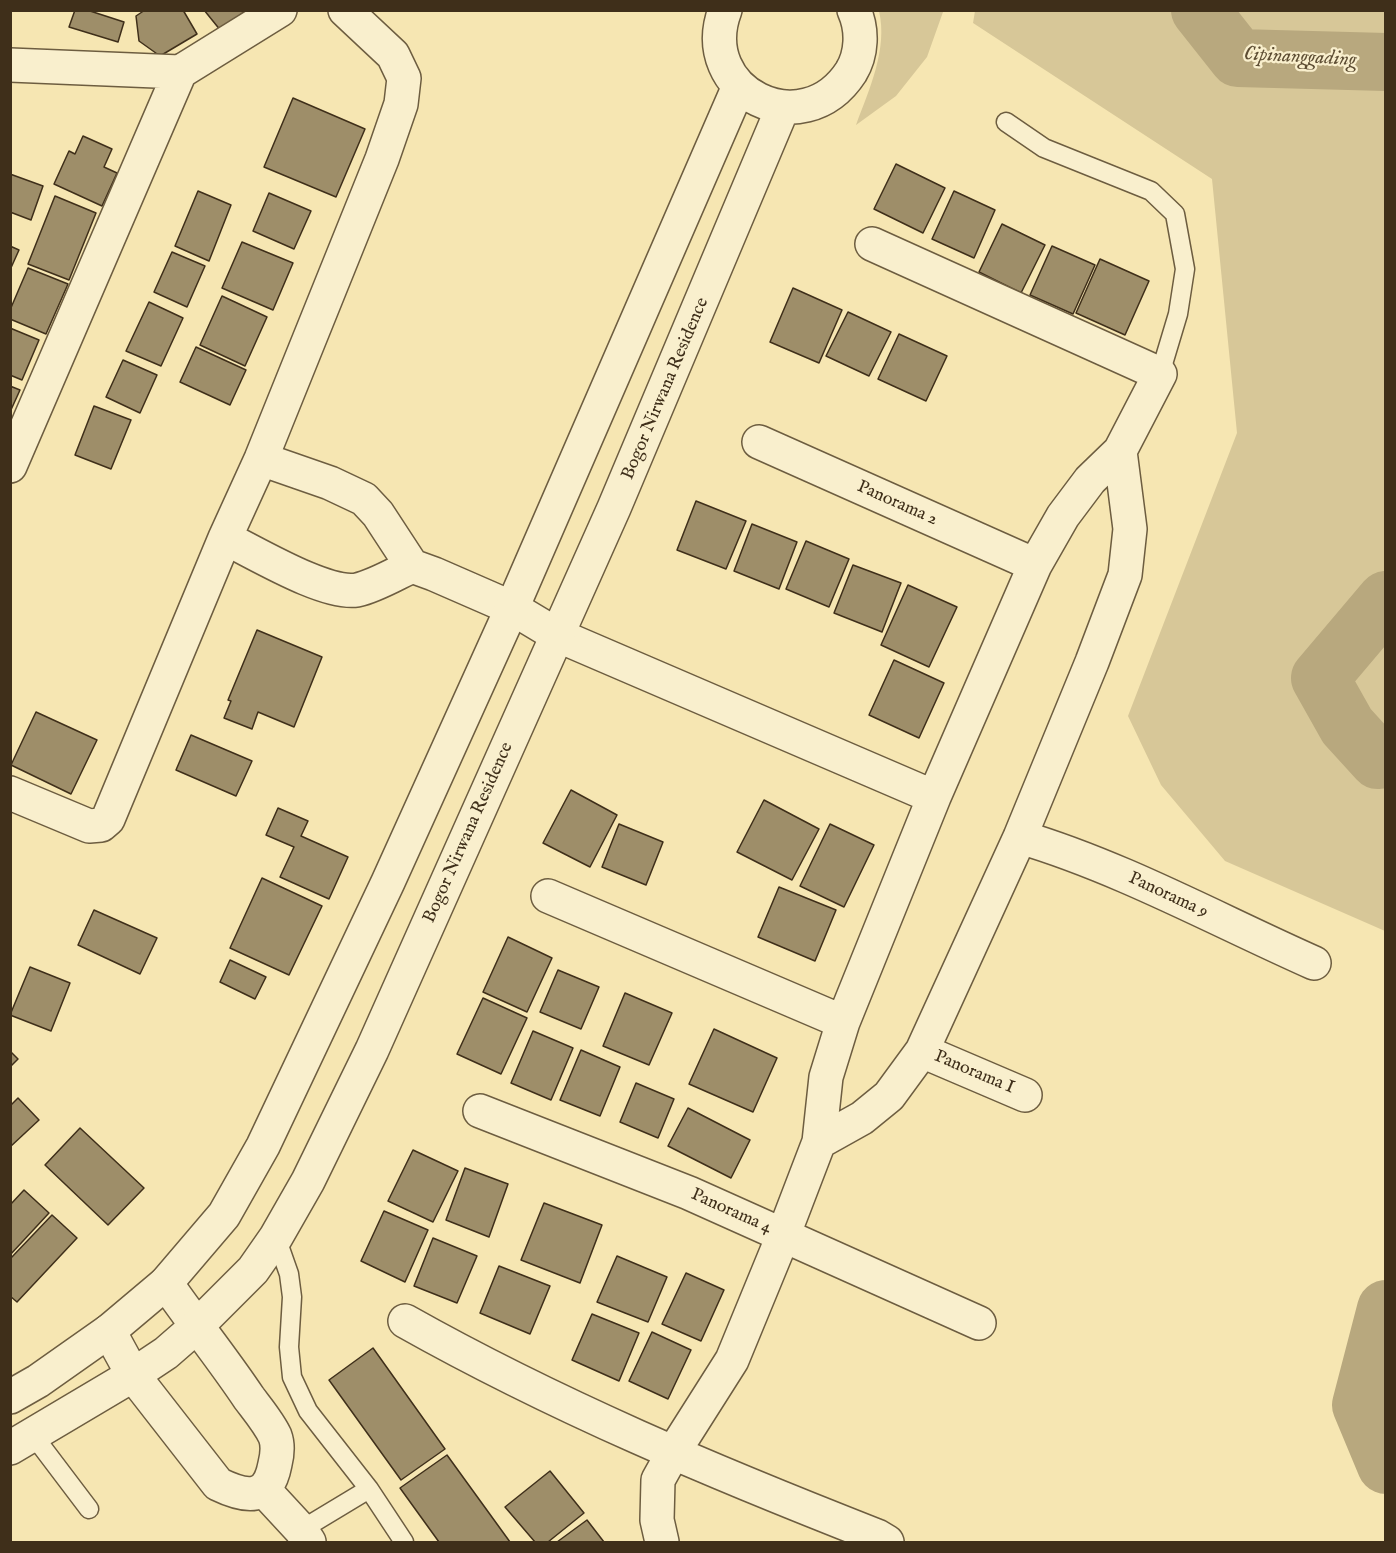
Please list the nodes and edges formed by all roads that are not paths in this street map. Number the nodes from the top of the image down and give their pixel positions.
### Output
1 (280, 10) edge
2 (345, 10) edge
3 (725, 10) edge
4 (854, 10) edge
5 (10, 65) edge
6 (180, 72) junction
7 (739, 86) junction
8 (783, 107) junction
9 (1006, 122) dead end
10 (872, 244) dead end
11 (1160, 374) junction
12 (759, 442) dead end
13 (1120, 451) junction
14 (261, 459) junction
15 (10, 466) edge
16 (225, 538) junction
17 (1035, 565) junction
18 (412, 566) junction
19 (512, 609) junction
20 (558, 635) junction
21 (10, 793) edge
22 (934, 797) junction
23 (1020, 837) junction
24 (548, 896) dead end
25 (1314, 963) dead end
26 (843, 1022) junction
27 (922, 1051) junction
28 (1025, 1095) dead end
29 (480, 1111) dead end
30 (819, 1142) junction
31 (783, 1236) junction
32 (276, 1237) junction
33 (166, 1283) junction
34 (405, 1321) dead end
35 (979, 1323) dead end
36 (197, 1326) junction
37 (109, 1331) junction
38 (133, 1375) junction
39 (10, 1397) edge
40 (22, 1442) edge
41 (673, 1453) junction
42 (369, 1489) junction
43 (264, 1490) junction
44 (89, 1509) dead end
45 (305, 1536) edge
46 (404, 1542) edge
47 (663, 1542) edge
48 (887, 1542) edge

1 - 6 street
2 - 14 street
3 - 7 street
4 - 8 street
5 - 6 street
6 - 15 street
7 - 8 street
7 - 19 street
8 - 20 street, Bogor Nirwana Residence
9 - 11 lane
10 - 11 street
11 - 13 street
12 - 17 street, Panorama 2
13 - 17 street
13 - 23 street
14 - 16 street
14 - 18 street
16 - 18 street
16 - 21 street
17 - 22 street
18 - 19 street
19 - 20 street
19 - 33 street
20 - 22 street
20 - 32 street, Bogor Nirwana Residence
22 - 26 street
23 - 25 street, Panorama 9
23 - 27 street
24 - 26 street
26 - 30 street
27 - 28 street, Panorama I
27 - 30 street
29 - 31 street, Panorama 4
30 - 31 street
31 - 35 street, Panorama 4
31 - 41 street
32 - 36 street, Bogor Nirwana Residence
32 - 42 lane
33 - 36 street
33 - 37 street
34 - 41 street
36 - 38 street, Bogor Nirwana Residence
36 - 43 street
37 - 38 street
37 - 39 street
38 - 40 street, Bogor Nirwana Residence
38 - 43 street
40 - 44 lane
41 - 47 street
41 - 48 street
42 - 45 lane
42 - 46 lane
43 - 45 street

